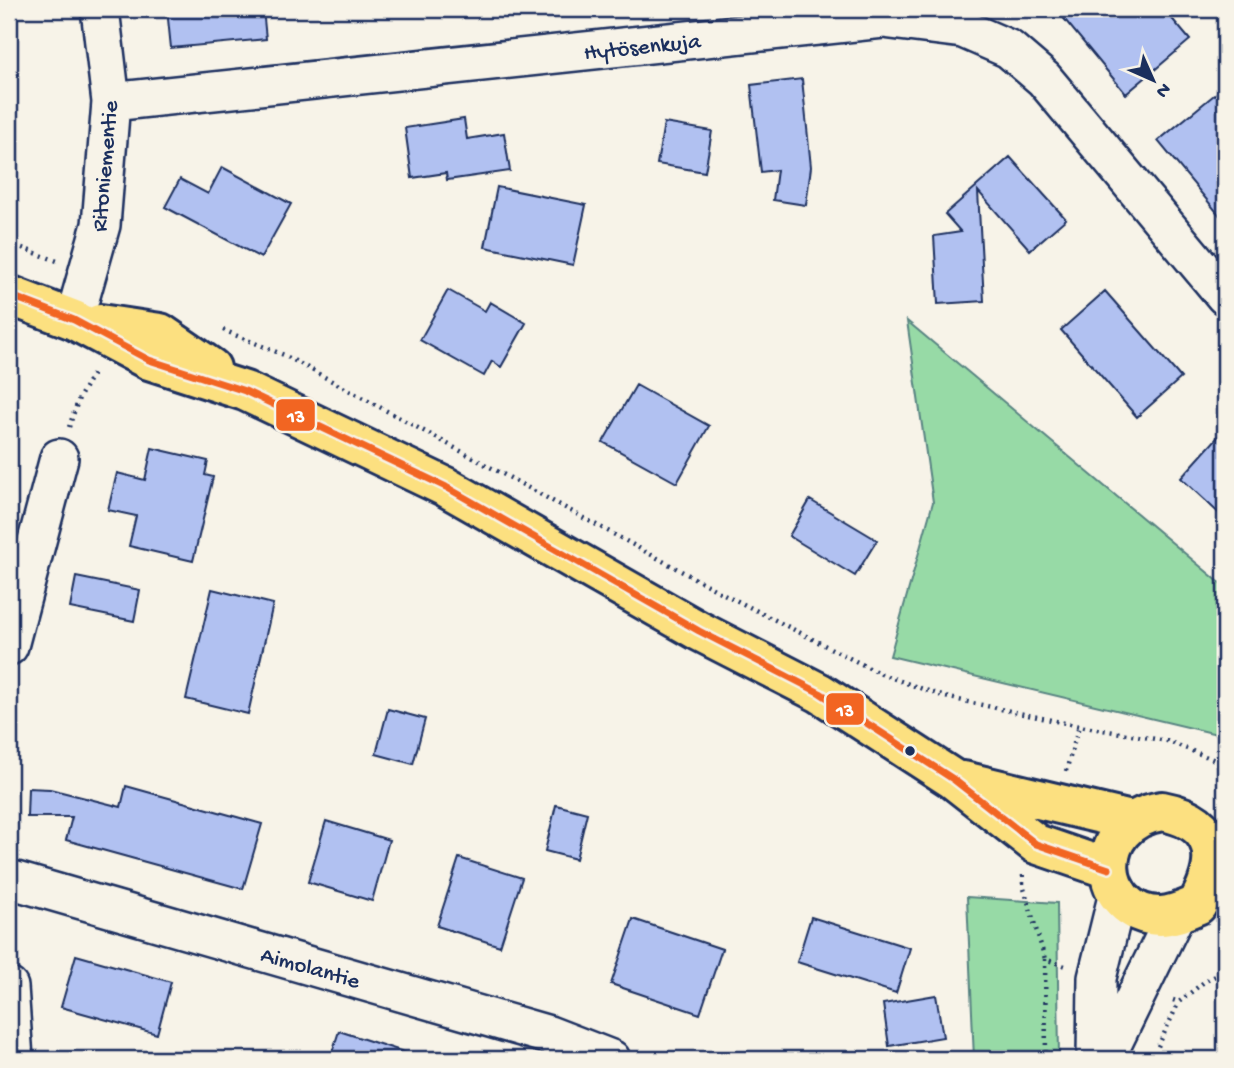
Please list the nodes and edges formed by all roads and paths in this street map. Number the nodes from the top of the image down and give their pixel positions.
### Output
1 (100, 9) edge
2 (111, 102) junction
3 (9, 243) edge
4 (89, 273) junction
5 (9, 295) edge
6 (1225, 296) edge
7 (74, 320) junction
8 (221, 329) dead end
9 (59, 458) dead end
10 (9, 646) edge
11 (1225, 764) edge
12 (953, 779) junction
13 (1131, 821) junction
14 (1219, 868) edge
15 (9, 879) edge
16 (1113, 881) junction
17 (1199, 910) edge
18 (1225, 971) edge
19 (1138, 986) junction
20 (9, 987) edge
21 (1179, 1002) junction
22 (14, 1059) edge
23 (611, 1059) edge
24 (1096, 1059) edge
25 (1105, 1059) edge
26 (1152, 1059) edge

1 - 2 street, Ritoniementie
2 - 4 street, Ritoniementie
2 - 6 street, Hytösenkuja
3 - 4 path
4 - 7 street, Ritoniementie
5 - 7 main road
7 - 12 main road
8 - 11 path
9 - 10 street
12 - 13 main road
12 - 16 main road
13 - 14 main road
13 - 16 main road
14 - 17 main road
15 - 23 street, Aimolantie
16 - 17 main road
16 - 24 street
17 - 19 street
18 - 21 path
19 - 21 path
19 - 25 street
20 - 22 street
21 - 26 path

